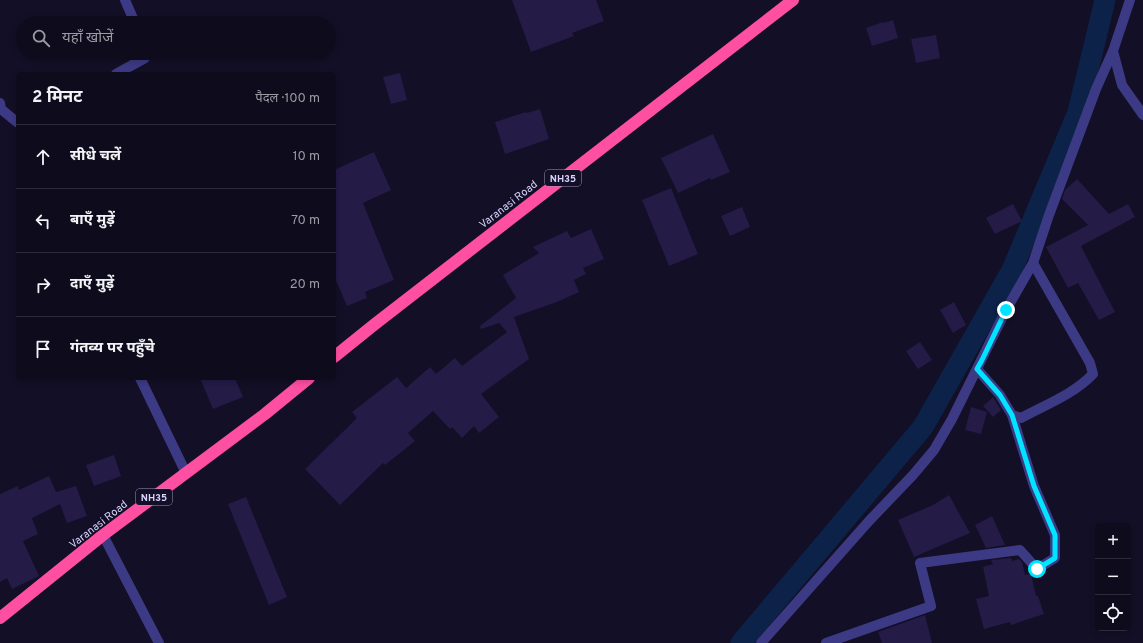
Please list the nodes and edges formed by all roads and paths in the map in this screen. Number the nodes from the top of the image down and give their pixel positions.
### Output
1 (125, 0) edge
2 (793, 0) edge
3 (1130, 0) edge
4 (132, 16) edge
5 (1113, 51) junction
6 (141, 60) edge
7 (120, 72) edge
8 (0, 103) edge
9 (1143, 115) edge
10 (16, 121) edge
11 (1033, 263) junction
12 (336, 355) edge
13 (977, 369) junction
14 (141, 380) edge
15 (307, 380) edge
16 (1012, 415) junction
17 (186, 473) junction
18 (103, 535) junction
19 (0, 618) edge
20 (159, 643) edge
21 (761, 643) edge
22 (826, 643) edge

1 - 4 street
2 - 12 highway, Varanasi Road / NH35
3 - 5 street
5 - 9 street
5 - 11 street
6 - 7 street
8 - 10 street
11 - 13 street
11 - 16 street
13 - 16 street
13 - 21 street
14 - 17 street
15 - 17 highway, Varanasi Road / NH35
16 - 22 street
17 - 18 highway, Varanasi Road / NH35
18 - 19 highway, Varanasi Road / NH35
18 - 20 street

